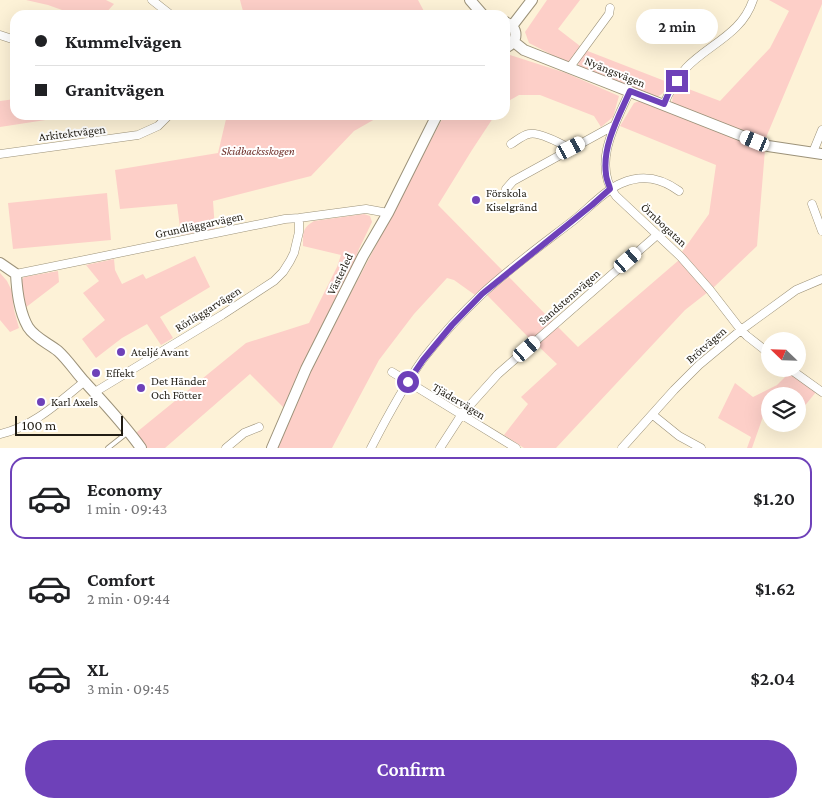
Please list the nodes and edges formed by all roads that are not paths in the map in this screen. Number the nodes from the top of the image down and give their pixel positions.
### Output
1 (470, 0) edge
2 (532, 0) edge
3 (753, 0) edge
4 (610, 8) dead end
5 (479, 10) edge
6 (510, 23) edge
7 (510, 25) edge
8 (510, 43) edge
9 (510, 45) edge
10 (570, 67) junction
11 (630, 91) junction
12 (664, 104) junction
13 (165, 120) edge
14 (434, 120) edge
15 (613, 126) junction
16 (822, 130) edge
17 (511, 144) dead end
18 (571, 148) junction
19 (818, 153) edge
20 (0, 154) edge
21 (506, 189) dead end
22 (610, 189) junction
23 (679, 191) dead end
24 (812, 204) dead end
25 (388, 213) junction
26 (299, 218) junction
27 (822, 231) edge
28 (658, 234) junction
29 (0, 263) edge
30 (16, 274) junction
31 (822, 279) edge
32 (741, 330) junction
33 (761, 347) edge
34 (392, 372) dead end
35 (803, 378) edge
36 (85, 382) junction
37 (408, 382) junction
38 (95, 392) junction
39 (822, 392) edge
40 (462, 414) junction
41 (653, 415) junction
42 (259, 427) dead end
43 (128, 432) junction
44 (0, 434) edge
45 (108, 448) edge
46 (141, 448) edge
47 (226, 448) edge
48 (272, 448) edge
49 (371, 448) edge
50 (440, 448) edge
51 (516, 448) edge
52 (622, 448) edge
53 (701, 448) edge

1 - 5 street
2 - 6 street
3 - 12 street
4 - 10 street, Nyängsvägen
7 - 8 street
9 - 10 street, Nyängsvägen
10 - 11 street, Nyängsvägen
11 - 12 street, Nyängsvägen
11 - 15 street
12 - 19 street, Nyängsvägen
13 - 20 street, Arkitektvägen
14 - 25 street, Västerled
15 - 18 street
15 - 22 street
16 - 19 street
17 - 18 street
18 - 21 street
22 - 23 street
22 - 28 street, Örnbogatan
22 - 37 street
24 - 27 street
25 - 26 street, Grundläggarvägen
25 - 48 street, Västerled
26 - 30 street, Grundläggarvägen
26 - 38 street, Rörläggarvägen
28 - 32 street, Örnbogatan
28 - 40 street, Sandstensvägen
29 - 30 street
30 - 36 street
31 - 32 street, Brötvägen
32 - 33 street, Örnbogatan
32 - 41 street, Brötvägen
34 - 37 street, Tjädervägen
35 - 39 street
36 - 38 street
36 - 44 street
37 - 40 street, Tjädervägen
37 - 49 street
38 - 43 street
40 - 50 street, Sandstensvägen
40 - 51 street, Tjädervägen
41 - 52 street, Brötvägen
41 - 53 street
42 - 47 street
43 - 45 lane
43 - 46 street

